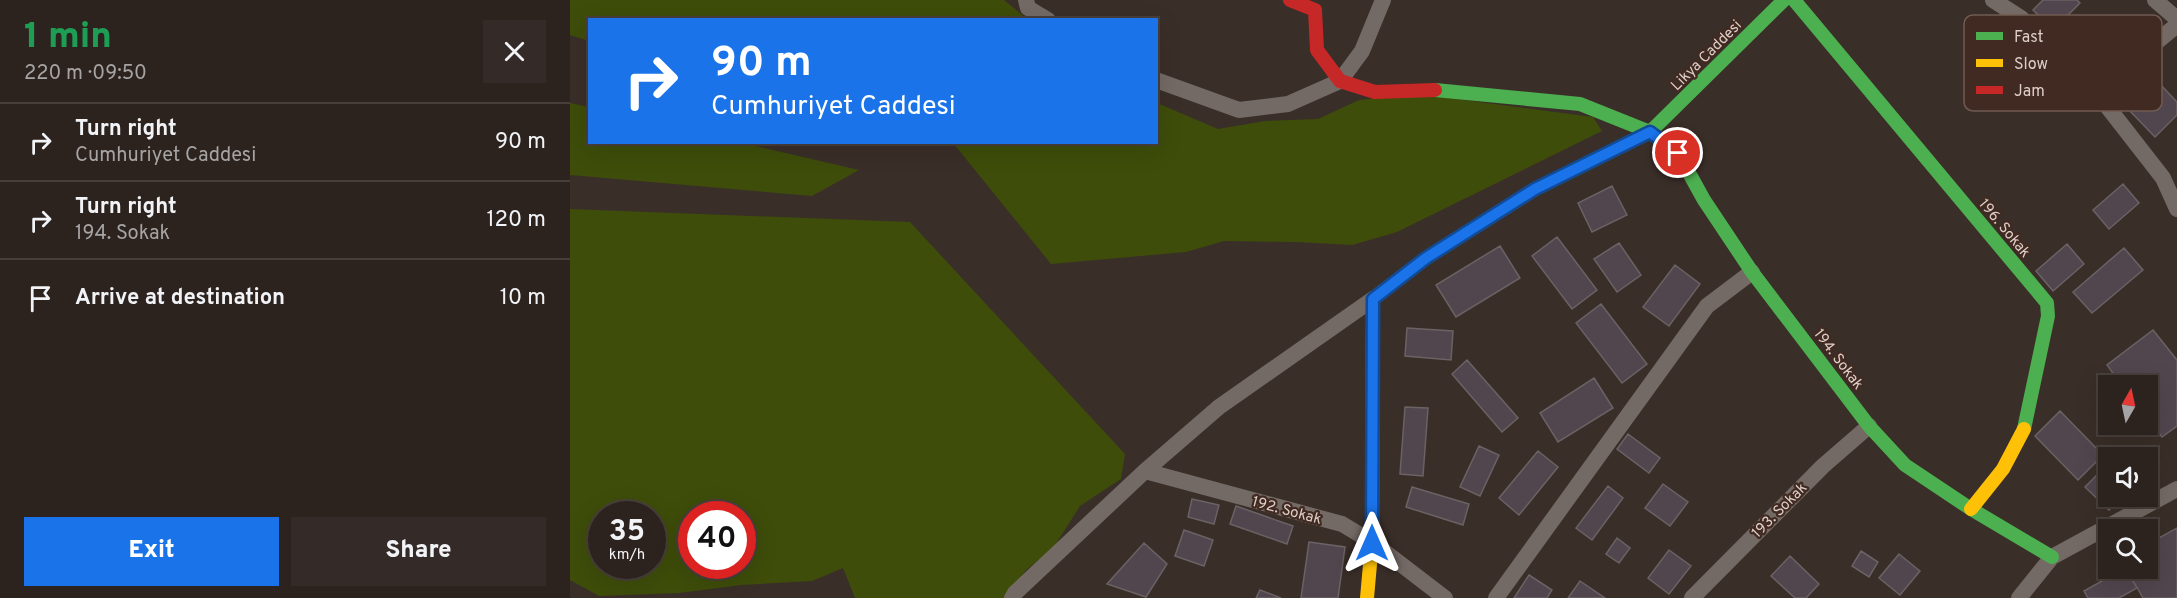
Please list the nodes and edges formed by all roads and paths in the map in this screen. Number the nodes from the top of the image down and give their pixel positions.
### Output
1 (1026, 0) edge
2 (1290, 0) edge
3 (1383, 0) edge
4 (1784, 0) edge
5 (1794, 0) edge
6 (1993, 0) edge
7 (2155, 0) edge
8 (2016, 15) edge
9 (1045, 18) edge
10 (2177, 19) edge
11 (2177, 25) edge
12 (2162, 37) edge
13 (1158, 81) edge
14 (1341, 81) junction
15 (2111, 111) edge
16 (1650, 132) junction
17 (2177, 209) edge
18 (1752, 272) junction
19 (1373, 299) junction
20 (1869, 426) junction
21 (1145, 471) junction
22 (2177, 489) edge
23 (1971, 509) junction
24 (1372, 543) junction
25 (2052, 557) junction
26 (1012, 598) edge
27 (1367, 598) edge
28 (1445, 598) edge
29 (1496, 598) edge
30 (1692, 598) edge
31 (2019, 598) edge

1 - 9 street
2 - 14 street
3 - 14 street
4 - 16 street, Likya Caddesi
5 - 23 street, 196. Sokak
6 - 8 street
7 - 10 street
11 - 12 street
13 - 14 street
14 - 16 street, 194. Sokak
15 - 17 street
16 - 18 street, 194. Sokak
16 - 19 street, Likya Caddesi
18 - 20 street, 194. Sokak
18 - 29 street
19 - 21 street
19 - 24 street
20 - 23 street, 194. Sokak
20 - 30 street, 193. Sokak
21 - 24 street, 192. Sokak
21 - 26 street
22 - 25 street
23 - 25 street, 194. Sokak
24 - 27 street
24 - 28 street, 192. Sokak
25 - 31 street

